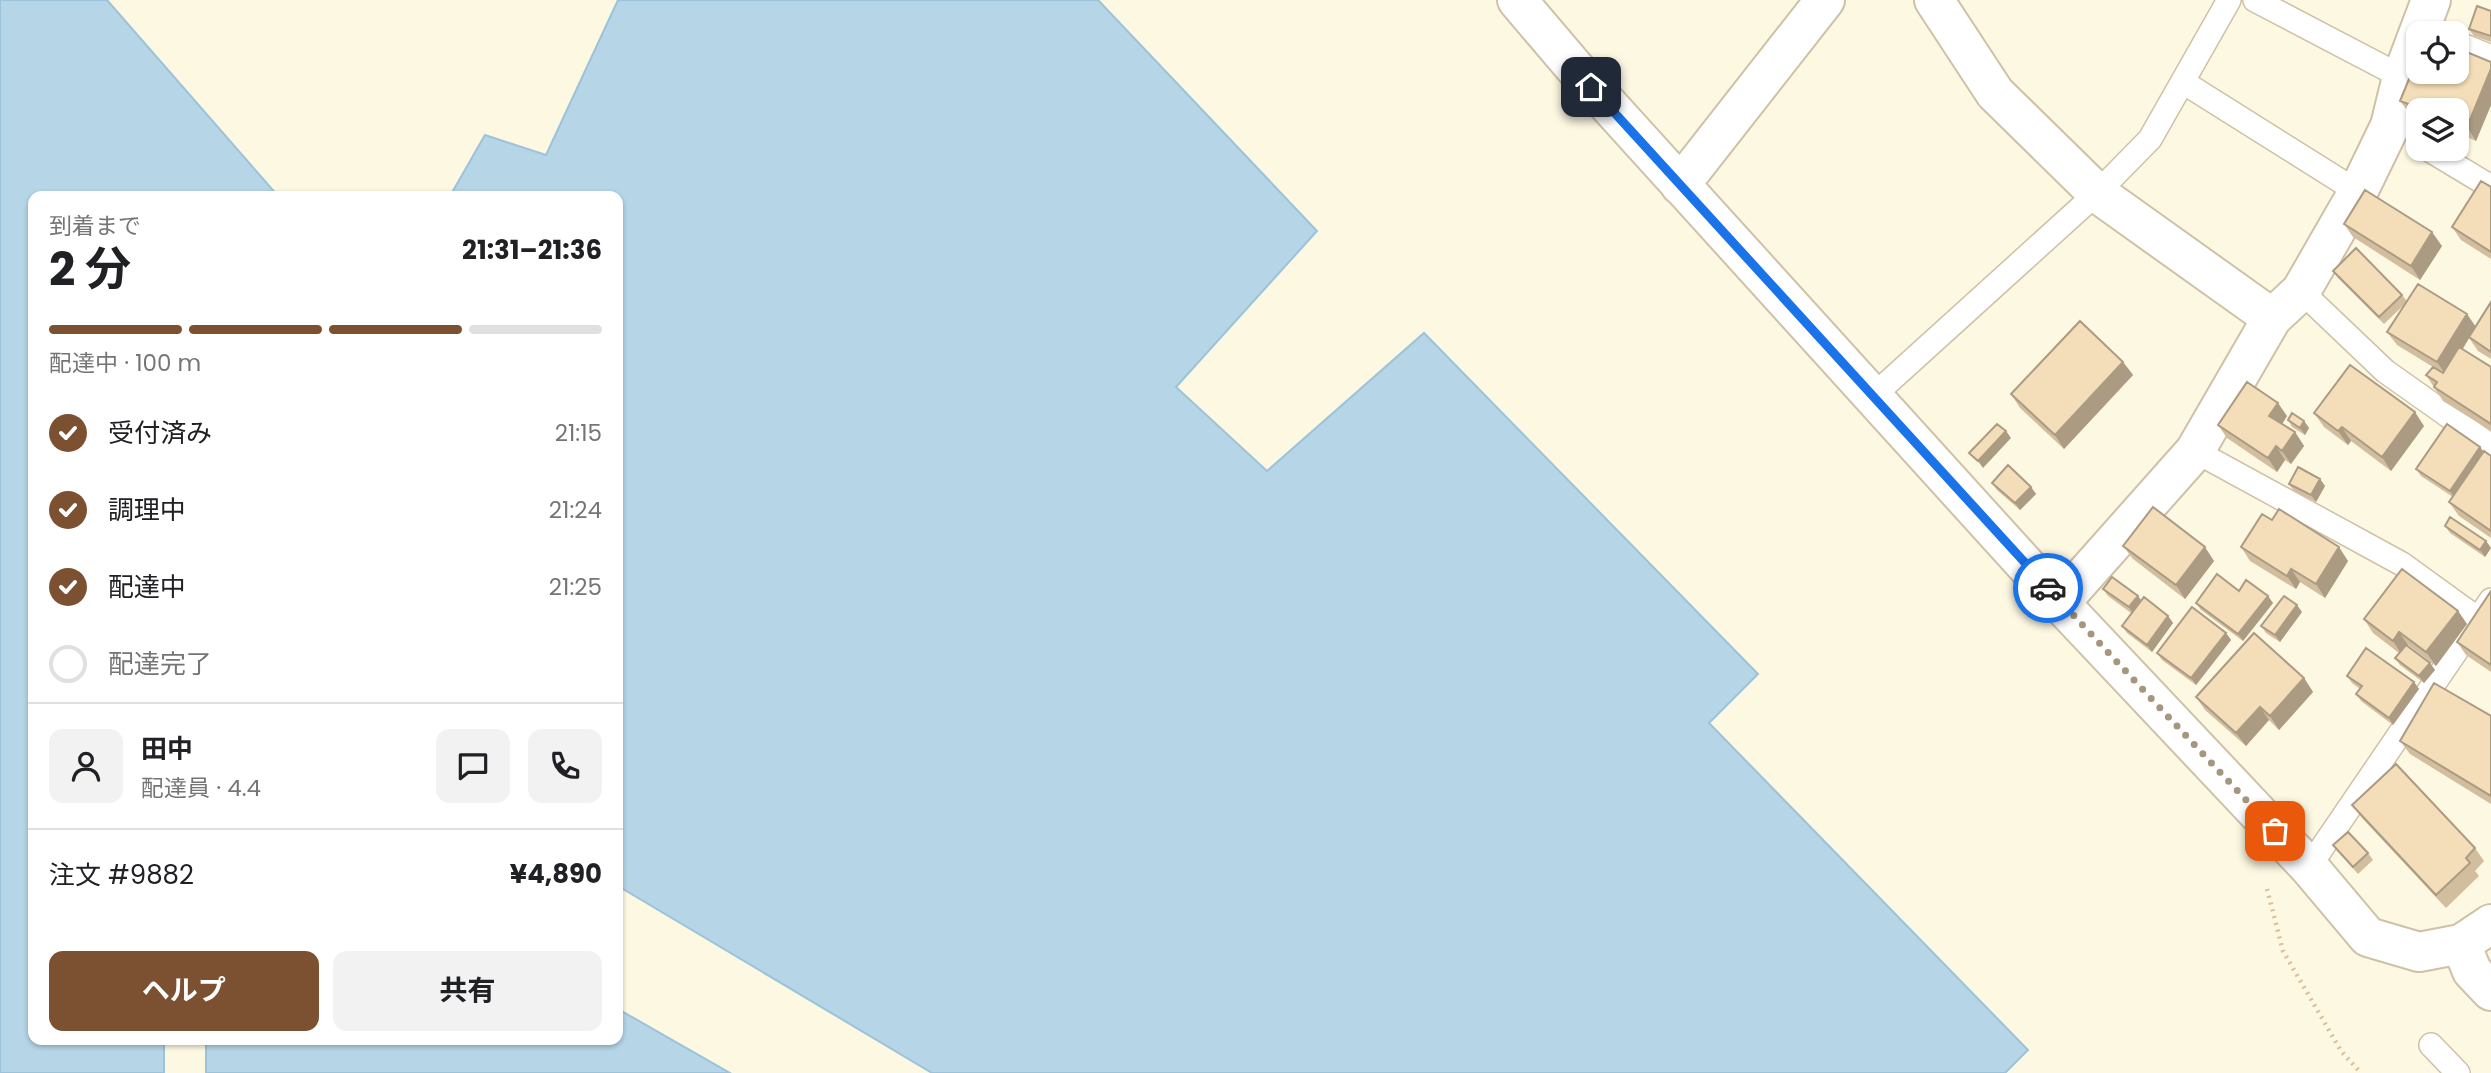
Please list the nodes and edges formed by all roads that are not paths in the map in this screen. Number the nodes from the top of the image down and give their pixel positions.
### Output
1 (1517, 0) edge
2 (1825, 0) edge
3 (1934, 0) edge
4 (2229, 0) edge
5 (2255, 0) edge
6 (2469, 48) edge
7 (2491, 57) edge
8 (2406, 68) edge
9 (2402, 77) junction
10 (2183, 82) junction
11 (2404, 134) edge
12 (2448, 161) edge
13 (1680, 185) junction
14 (2491, 187) edge
15 (2358, 192) junction
16 (2097, 193) junction
17 (2301, 291) junction
18 (2272, 318) junction
19 (1873, 396) junction
20 (2491, 446) edge
21 (2195, 451) junction
22 (2491, 600) edge
23 (2060, 603) junction
24 (2477, 619) junction
25 (2309, 867) junction
26 (2476, 934) edge
27 (2491, 990) edge
28 (2431, 1045) dead end
29 (2458, 1073) edge

1 - 13 street
2 - 13 street
3 - 16 street
4 - 10 lane
5 - 9 lane
6 - 7 lane
8 - 9 street
9 - 11 street
10 - 15 lane
10 - 16 lane
11 - 15 street
12 - 14 lane
13 - 19 street
15 - 17 street
16 - 18 street
16 - 19 lane
17 - 18 street
17 - 20 lane
18 - 21 street
19 - 23 street
21 - 23 street
21 - 24 lane
22 - 24 lane
23 - 25 street
24 - 25 lane
25 - 26 street
26 - 27 street
28 - 29 lane

